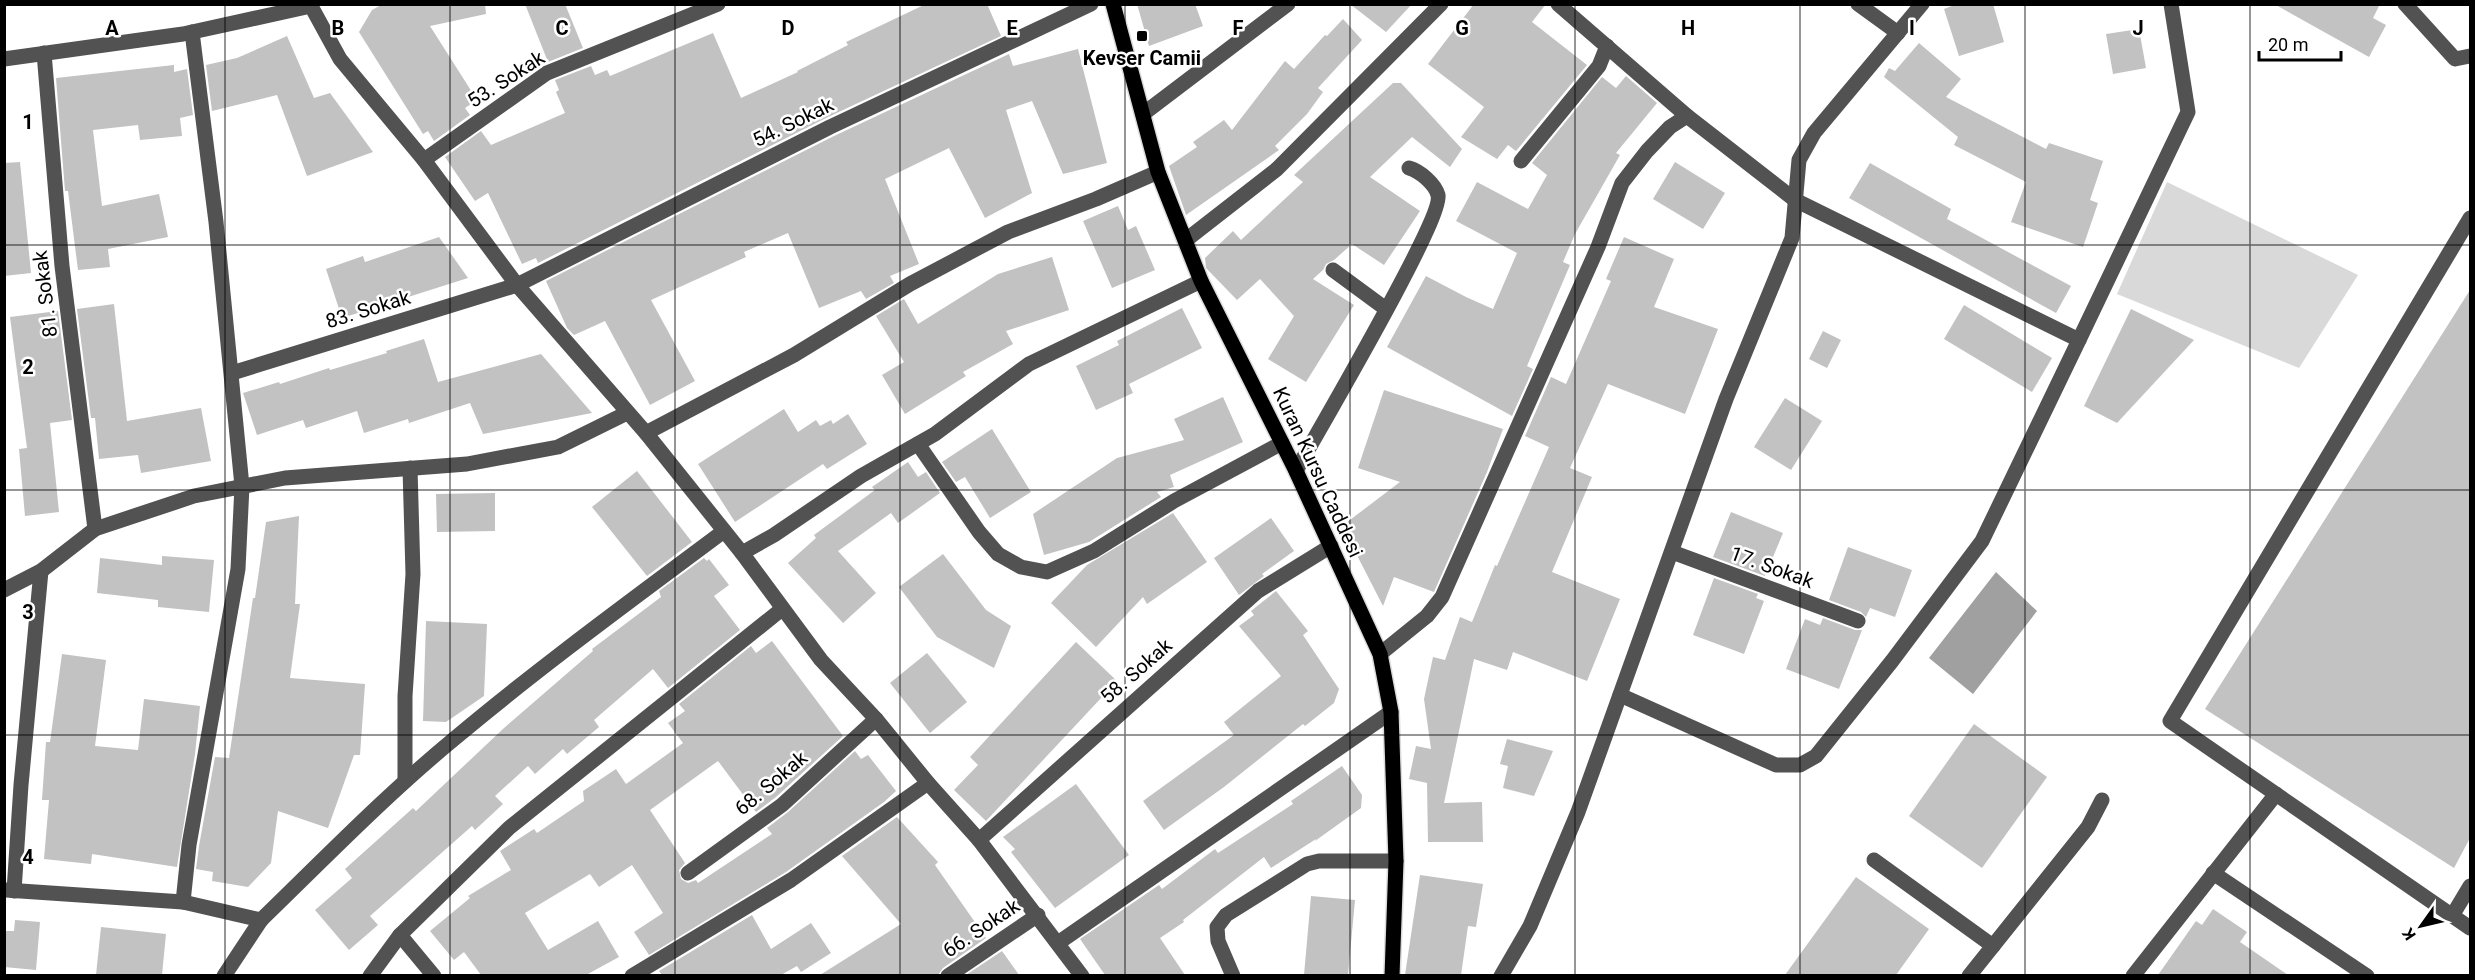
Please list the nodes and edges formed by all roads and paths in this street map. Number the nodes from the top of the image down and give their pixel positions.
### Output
1 (718, 4) edge
2 (1091, 4) edge
3 (1113, 4) edge
4 (1288, 4) edge
5 (1441, 4) edge
6 (1558, 4) edge
7 (1858, 4) edge
8 (1922, 4) edge
9 (2171, 4) edge
10 (2405, 4) edge
11 (313, 5) edge
12 (192, 32) junction
13 (1898, 33) junction
14 (1607, 46) junction
15 (44, 53) junction
16 (2470, 56) edge
17 (4, 59) edge
18 (1143, 114) junction
19 (1688, 116) junction
20 (424, 160) junction
21 (1521, 161) dead end
22 (1409, 168) dead end
23 (1158, 172) junction
24 (1796, 200) junction
25 (2470, 218) edge
26 (1186, 240) junction
27 (1333, 270) dead end
28 (1201, 281) junction
29 (517, 285) junction
30 (1386, 309) junction
31 (2079, 340) junction
32 (232, 373) junction
33 (627, 413) junction
34 (646, 433) junction
35 (1282, 443) junction
36 (918, 444) junction
37 (410, 468) junction
38 (1296, 471) junction
39 (242, 486) junction
40 (95, 529) junction
41 (724, 531) junction
42 (1331, 546) junction
43 (1672, 552) junction
44 (741, 553) junction
45 (41, 571) junction
46 (4, 590) edge
47 (782, 609) junction
48 (1858, 621) dead end
49 (1380, 654) junction
50 (1620, 695) junction
51 (1390, 712) junction
52 (876, 719) junction
53 (405, 782) junction
54 (928, 783) junction
55 (2276, 794) junction
56 (2102, 800) dead end
57 (979, 840) junction
58 (1874, 860) dead end
59 (1396, 861) junction
60 (688, 873) dead end
61 (2213, 873) junction
62 (2470, 886) edge
63 (9, 891) edge
64 (183, 902) junction
65 (1038, 915) junction
66 (2452, 916) junction
67 (261, 920) junction
68 (2470, 928) edge
69 (400, 934) junction
70 (1058, 943) junction
71 (1993, 946) junction
72 (224, 975) edge
73 (370, 975) edge
74 (434, 975) edge
75 (632, 975) edge
76 (948, 975) edge
77 (1082, 975) edge
78 (1233, 975) edge
79 (1392, 975) edge
80 (1501, 975) edge
81 (1969, 975) edge
82 (2133, 975) edge
83 (2367, 975) edge

1 - 20 street, 53. Sokak
2 - 29 street, 54. Sokak
3 - 18 main road, Kuran Kursu Caddesi
4 - 18 street
5 - 26 street
6 - 14 street
7 - 13 street
8 - 13 street
9 - 31 street
10 - 16 street
11 - 12 street
11 - 20 street
12 - 15 street
12 - 32 street
13 - 24 street
14 - 19 street
14 - 21 street
15 - 17 street
15 - 40 street, 81. Sokak
18 - 23 main road, Kuran Kursu Caddesi
19 - 24 street
19 - 49 street
20 - 29 street
22 - 30 street
23 - 26 main road, Kuran Kursu Caddesi
23 - 34 street
24 - 31 street
24 - 43 street
25 - 55 street
26 - 28 main road, Kuran Kursu Caddesi
27 - 30 street
28 - 35 main road, Kuran Kursu Caddesi
28 - 36 street
29 - 32 street, 83. Sokak
29 - 33 street
30 - 38 street
31 - 50 street
32 - 39 street
33 - 34 street
33 - 37 street
34 - 41 street
35 - 36 street
35 - 38 main road, Kuran Kursu Caddesi
36 - 44 street
37 - 39 street
37 - 53 street
38 - 42 main road, Kuran Kursu Caddesi
39 - 40 street
39 - 64 street
40 - 45 street
41 - 44 street
41 - 53 street
42 - 49 main road, Kuran Kursu Caddesi
42 - 57 street, 58. Sokak
43 - 48 street, 17. Sokak
43 - 50 street
44 - 47 street
45 - 46 street
45 - 63 street
47 - 52 street
47 - 69 street
49 - 51 main road, Kuran Kursu Caddesi
50 - 80 street
51 - 59 main road, Kuran Kursu Caddesi
51 - 70 street
52 - 54 street
52 - 60 street, 68. Sokak
53 - 67 street
54 - 57 street
54 - 75 street
55 - 61 street
55 - 66 street
56 - 71 street
57 - 65 street
58 - 71 street
59 - 78 street
59 - 79 main road, Kuran Kursu Caddesi
61 - 82 street
61 - 83 street
62 - 66 street
63 - 64 street
64 - 67 street
65 - 70 street
65 - 76 street, 66. Sokak
66 - 68 street
67 - 72 street
69 - 73 street
69 - 74 street
70 - 77 street
71 - 81 street

